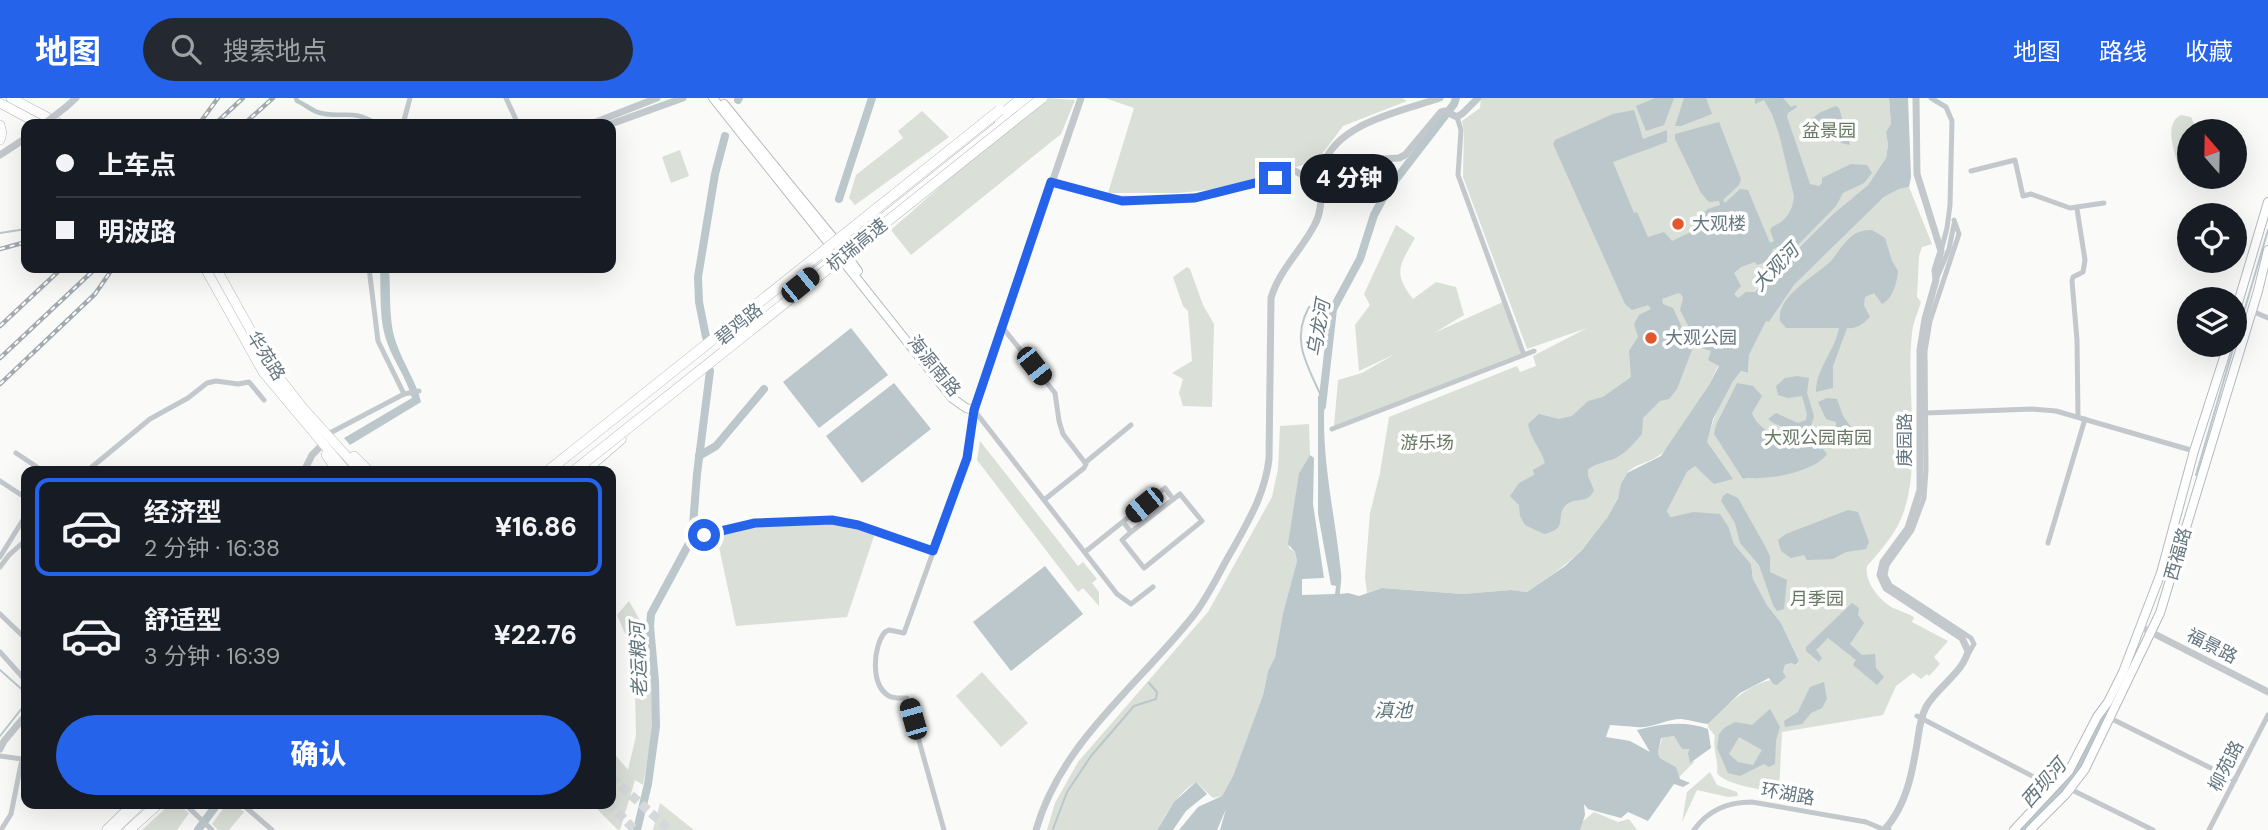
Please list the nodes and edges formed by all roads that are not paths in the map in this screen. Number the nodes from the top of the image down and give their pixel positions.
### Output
1 (11, 98) edge
2 (76, 98) edge
3 (410, 98) edge
4 (506, 98) edge
5 (657, 98) edge
6 (683, 98) edge
7 (713, 98) edge
8 (720, 98) edge
9 (1014, 98) edge
10 (1021, 98) edge
11 (1033, 98) edge
12 (1042, 98) edge
13 (1081, 98) edge
14 (1440, 98) edge
15 (1478, 98) edge
16 (1916, 98) edge
17 (1931, 98) edge
18 (0, 103) edge
19 (1000, 110) joint
20 (1455, 116) junction
21 (32, 119) edge
22 (49, 119) edge
23 (51, 119) edge
24 (404, 119) edge
25 (516, 119) edge
26 (604, 119) edge
27 (616, 122) edge
28 (0, 125) edge
29 (0, 140) edge
30 (21, 141) edge
31 (0, 155) edge
32 (1971, 171) dead end
33 (1321, 181) junction
34 (1051, 182) junction
35 (2268, 202) edge
36 (2104, 203) dead end
37 (2077, 209) junction
38 (838, 250) junction
39 (2268, 250) edge
40 (1941, 251) junction
41 (208, 273) edge
42 (219, 273) edge
43 (370, 273) edge
44 (1936, 280) junction
45 (2243, 287) edge
46 (2252, 311) junction
47 (2268, 318) edge
48 (1003, 328) junction
49 (1534, 351) dead end
50 (1524, 355) junction
51 (2224, 357) edge
52 (701, 370) junction
53 (419, 391) dead end
54 (407, 394) junction
55 (264, 400) dead end
56 (974, 410) junction
57 (1926, 413) junction
58 (2078, 416) junction
59 (2085, 419) junction
60 (1131, 425) dead end
61 (1332, 429) dead end
62 (328, 434) junction
63 (322, 445) junction
64 (2194, 451) junction
65 (16, 453) dead end
66 (1086, 462) junction
67 (36, 466) edge
68 (93, 466) edge
69 (306, 466) edge
70 (334, 466) edge
71 (341, 466) edge
72 (356, 466) edge
73 (364, 466) edge
74 (554, 466) edge
75 (562, 466) edge
76 (574, 466) edge
77 (580, 466) edge
78 (590, 466) edge
79 (0, 481) edge
80 (21, 495) edge
81 (1173, 499) junction
82 (1044, 500) junction
83 (1123, 522) junction
84 (21, 524) edge
85 (1132, 532) junction
86 (704, 535) dead end
87 (0, 538) edge
88 (2048, 543) dead end
89 (9, 544) junction
90 (21, 544) edge
91 (933, 551) junction
92 (1085, 552) junction
93 (0, 557) edge
94 (0, 568) edge
95 (1153, 587) dead end
96 (0, 614) edge
97 (2141, 627) junction
98 (2151, 633) junction
99 (21, 634) edge
100 (0, 652) edge
101 (1967, 656) junction
102 (21, 675) edge
103 (2268, 692) edge
104 (2268, 715) edge
105 (1919, 716) junction
106 (2110, 718) junction
107 (21, 721) edge
108 (0, 750) edge
109 (0, 756) edge
110 (21, 760) edge
111 (21, 772) edge
112 (2235, 780) junction
113 (2055, 788) junction
114 (2070, 789) junction
115 (129, 809) edge
116 (136, 809) edge
117 (146, 809) edge
118 (152, 809) edge
119 (189, 809) edge
120 (248, 809) edge
121 (210, 829) edge
122 (1, 830) edge
123 (107, 830) edge
124 (114, 830) edge
125 (123, 830) edge
126 (129, 830) edge
127 (272, 830) edge
128 (944, 830) edge
129 (1036, 830) edge
130 (1694, 830) edge
131 (1886, 830) edge
132 (2014, 830) edge
133 (2030, 830) edge
134 (2153, 830) edge
135 (2210, 830) edge

1 - 23 main road
2 - 22 street, bridge
3 - 24 street
4 - 25 street
5 - 26 street
6 - 27 street
7 - 38 main road, 海源南路
8 - 38 main road, 海源南路
9 - 19 main road
10 - 38 main road, 碧鸡路
11 - 38 main road, 碧鸡路
12 - 52 highway, 杭瑞高速, bridge
13 - 34 street
14 - 33 street
15 - 20 street
16 - 40 street, 庚园路
17 - 40 street
18 - 21 main road
19 - 74 highway, 杭瑞高速, bridge
20 - 33 street
20 - 50 street
28 - 29 main road
30 - 31 street
32 - 37 street
33 - 34 street
33 - 129 street
34 - 48 street
35 - 45 main road
36 - 37 street
37 - 58 street
38 - 56 main road, 海源南路
38 - 75 main road, 碧鸡路
38 - 76 main road, 碧鸡路
39 - 46 main road, 西福路
40 - 44 street, 庚园路
41 - 63 main road, 华苑路
42 - 62 main road, 华苑路
43 - 54 street
44 - 57 street
44 - 101 street, 庚园路
46 - 47 street
46 - 98 main road, 西福路
48 - 56 street
48 - 66 street
49 - 50 street
50 - 61 street
51 - 64 main road, 西福路
52 - 77 highway, 杭瑞高速, bridge
52 - 78 highway, bridge
53 - 54 street
54 - 62 street
55 - 68 street
56 - 82 street
56 - 91 street
57 - 58 street
57 - 101 street
58 - 59 street
59 - 64 street
59 - 88 street
60 - 66 street
62 - 72 main road
62 - 73 main road
63 - 69 street
63 - 70 main road
63 - 71 main road
64 - 97 main road, 西福路
65 - 67 street
66 - 82 street
79 - 80 street
81 - 83 street
81 - 85 street
81 - 85 street
82 - 92 street
83 - 85 street
83 - 92 street
84 - 89 street
86 - 91 street
87 - 89 street
89 - 93 street
90 - 94 street
91 - 128 street
92 - 95 street
96 - 99 street
97 - 98 street, 福景路
97 - 113 main road, 西福路
98 - 103 street, 福景路
98 - 106 main road, 西福路
100 - 102 street
101 - 105 street
104 - 112 street, 柳苑路
105 - 113 street
105 - 131 street
106 - 112 street
106 - 114 main road, 西福路
107 - 108 street
109 - 110 street
111 - 122 street
112 - 135 street, 柳苑路
113 - 132 main road, 西福路
114 - 133 main road, 西福路
114 - 134 street
115 - 123 highway
116 - 124 main road
117 - 125 main road
118 - 126 highway
119 - 121 street
120 - 127 street
130 - 131 street, 环湖路

